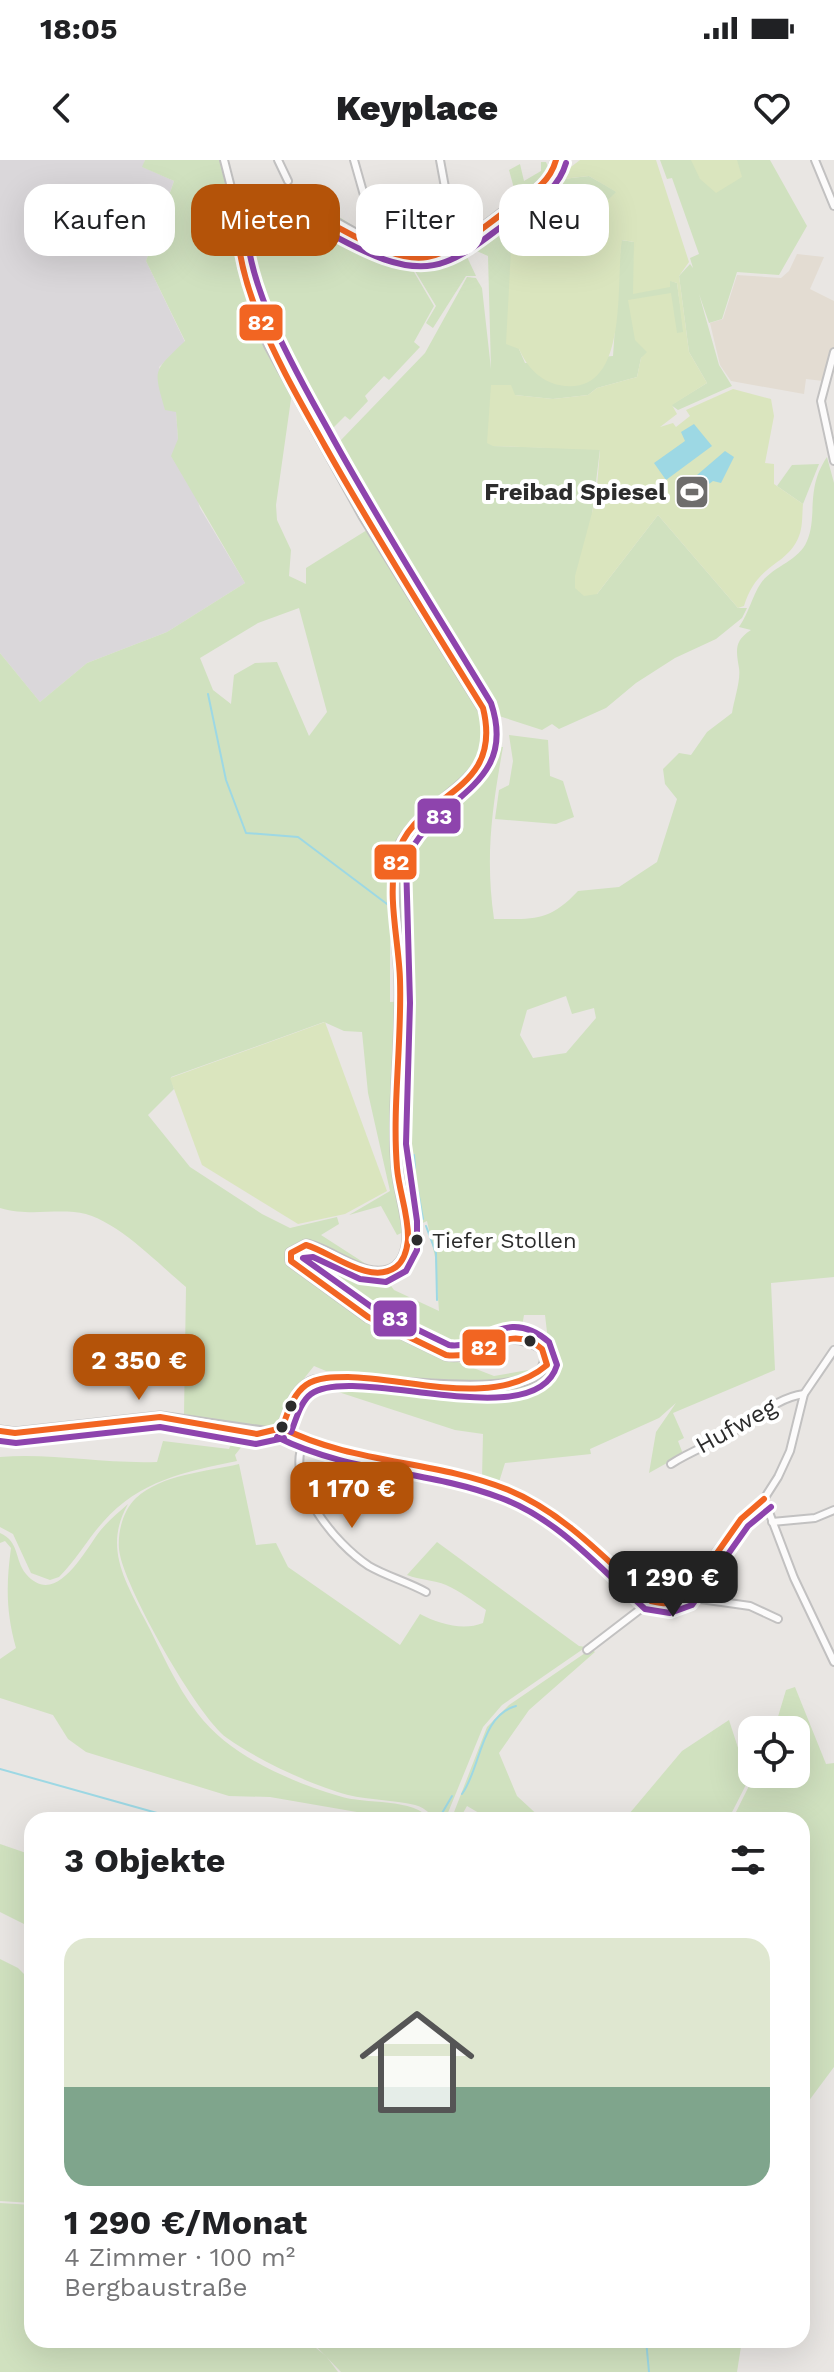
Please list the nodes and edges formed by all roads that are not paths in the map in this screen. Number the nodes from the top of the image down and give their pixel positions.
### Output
1 (224, 160) edge
2 (278, 160) edge
3 (354, 160) edge
4 (440, 160) edge
5 (556, 160) edge
6 (815, 160) edge
7 (230, 184) edge
8 (252, 184) edge
9 (285, 184) edge
10 (295, 184) edge
11 (361, 184) edge
12 (444, 184) edge
13 (834, 206) edge
14 (483, 225) edge
15 (246, 256) edge
16 (406, 256) edge
17 (431, 256) edge
18 (834, 352) edge
19 (834, 461) edge
20 (834, 1350) edge
21 (804, 1394) junction
22 (282, 1428) junction
23 (0, 1431) edge
24 (304, 1441) junction
25 (671, 1464) dead end
26 (764, 1499) junction
27 (834, 1510) edge
28 (772, 1522) junction
29 (709, 1561) junction
30 (426, 1592) dead end
31 (686, 1597) junction
32 (651, 1601) junction
33 (724, 1601) junction
34 (778, 1619) dead end
35 (587, 1650) dead end
36 (834, 1662) edge

1 - 7 street
2 - 10 street
3 - 11 street
4 - 12 street
5 - 14 street
6 - 13 street
8 - 9 street
15 - 22 street
16 - 17 street
18 - 19 street
20 - 21 street
21 - 25 street, Hufweg
21 - 26 street
22 - 23 street
22 - 24 street
24 - 30 street
24 - 32 street
26 - 28 street
26 - 29 street
27 - 28 street
28 - 36 street
29 - 31 street
29 - 33 street
31 - 32 street
31 - 33 street
32 - 35 street
33 - 34 street

